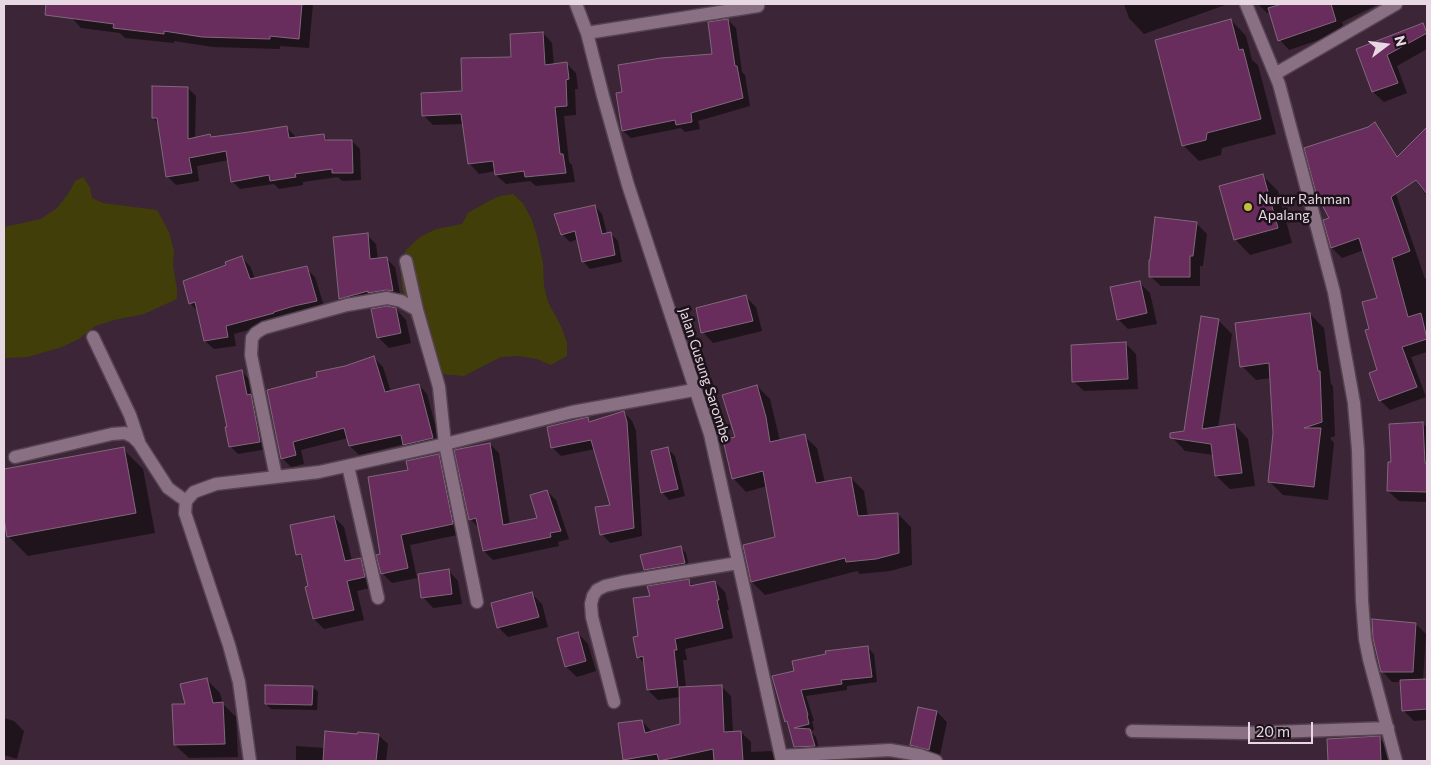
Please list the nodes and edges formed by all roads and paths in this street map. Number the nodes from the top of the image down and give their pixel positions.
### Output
1 (576, 4) edge
2 (1246, 4) edge
3 (1396, 4) edge
4 (758, 6) dead end
5 (588, 33) junction
6 (1275, 74) junction
7 (406, 261) dead end
8 (417, 310) junction
9 (93, 337) dead end
10 (694, 390) junction
11 (139, 443) junction
12 (445, 444) junction
13 (16, 457) dead end
14 (348, 466) junction
15 (276, 477) junction
16 (186, 501) junction
17 (738, 563) junction
18 (378, 598) dead end
19 (477, 602) dead end
20 (614, 702) dead end
21 (1388, 728) junction
22 (1132, 731) dead end
23 (781, 759) edge
24 (250, 761) edge
25 (936, 761) edge
26 (1396, 761) edge

1 - 5 street, Jalan Gusung Sarombe
2 - 6 street
3 - 6 street
4 - 5 street
5 - 10 street, Jalan Gusung Sarombe
6 - 21 street
7 - 8 street
8 - 12 street
8 - 15 street
9 - 11 street
10 - 12 street
10 - 17 street, Jalan Gusung Sarombe
11 - 13 street
11 - 16 street
12 - 14 street
12 - 19 street
14 - 15 street
14 - 18 street
15 - 16 street
16 - 24 street
17 - 20 street
17 - 23 street, Jalan Gusung Sarombe
21 - 22 street
21 - 26 street
23 - 25 street

